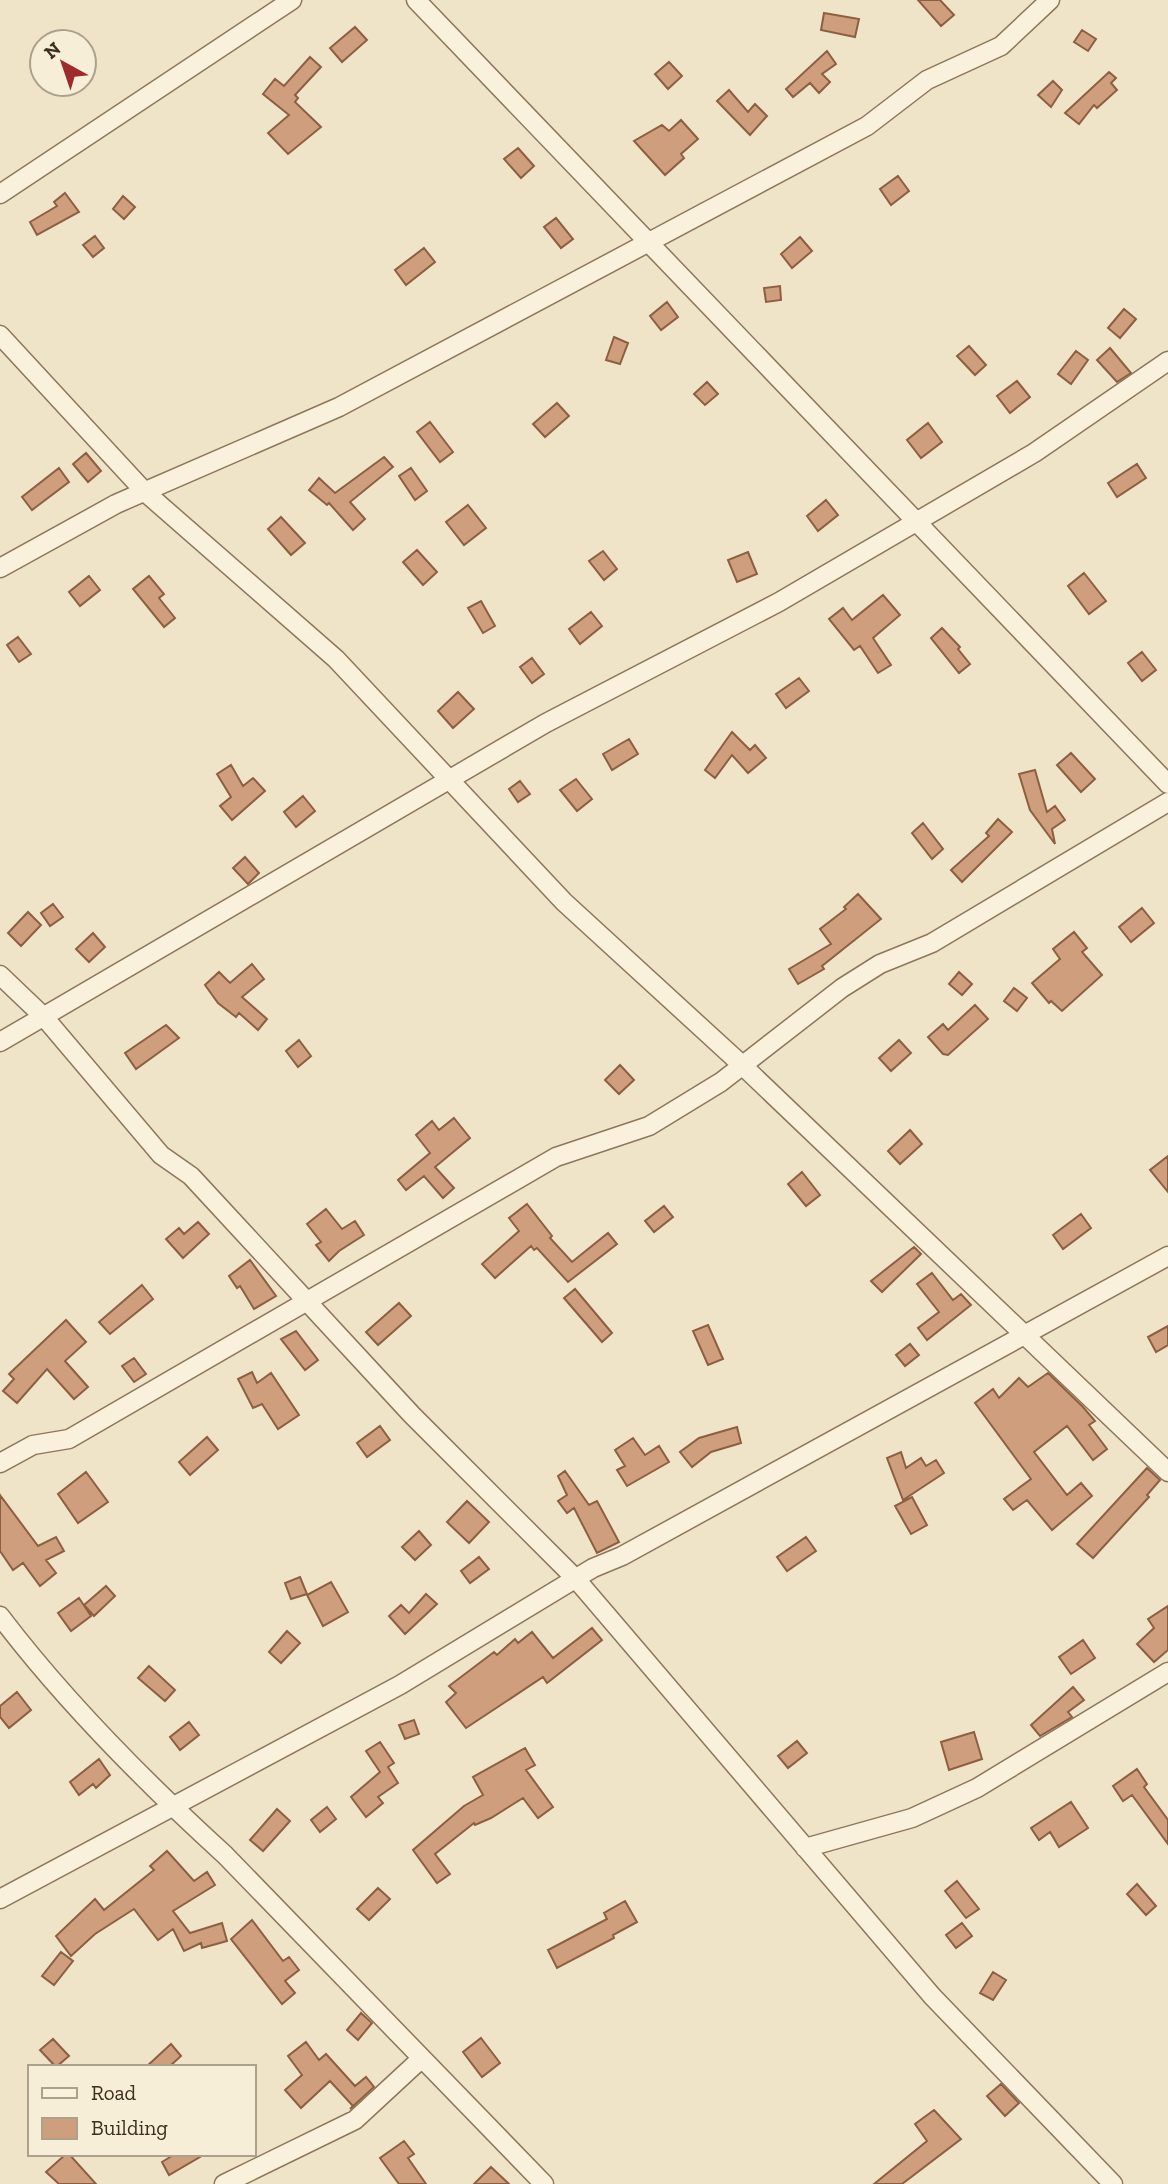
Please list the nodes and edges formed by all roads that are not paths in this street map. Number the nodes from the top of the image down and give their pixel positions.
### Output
1 (292, 0) edge
2 (416, 0) edge
3 (1050, 0) edge
4 (0, 194) edge
5 (649, 241) junction
6 (0, 335) edge
7 (1168, 361) edge
8 (145, 492) junction
9 (917, 521) junction
10 (0, 568) edge
11 (448, 779) junction
12 (1168, 784) edge
13 (1168, 802) edge
14 (0, 975) edge
15 (44, 1017) junction
16 (0, 1042) edge
17 (742, 1065) junction
18 (1168, 1256) edge
19 (309, 1301) junction
20 (1024, 1335) junction
21 (0, 1463) edge
22 (1168, 1472) edge
23 (576, 1579) junction
24 (0, 1616) edge
25 (1168, 1672) edge
26 (171, 1806) junction
27 (804, 1848) junction
28 (0, 1899) edge
29 (422, 2058) junction
30 (224, 2184) edge
31 (544, 2184) edge
32 (1114, 2184) edge

1 - 4 street
2 - 5 street
3 - 5 street
5 - 8 street
5 - 9 street
6 - 8 street
7 - 9 street
8 - 10 street
8 - 11 street
9 - 11 street
9 - 12 street
11 - 15 street
11 - 17 street
13 - 17 street
14 - 15 street
15 - 16 street
15 - 19 street
17 - 19 street
17 - 20 street
18 - 20 street
19 - 21 street
19 - 23 street
20 - 22 street
20 - 23 street
23 - 26 street
23 - 27 street
24 - 26 street
25 - 27 street
26 - 28 street
26 - 29 street
27 - 32 street
29 - 30 street
29 - 31 street

